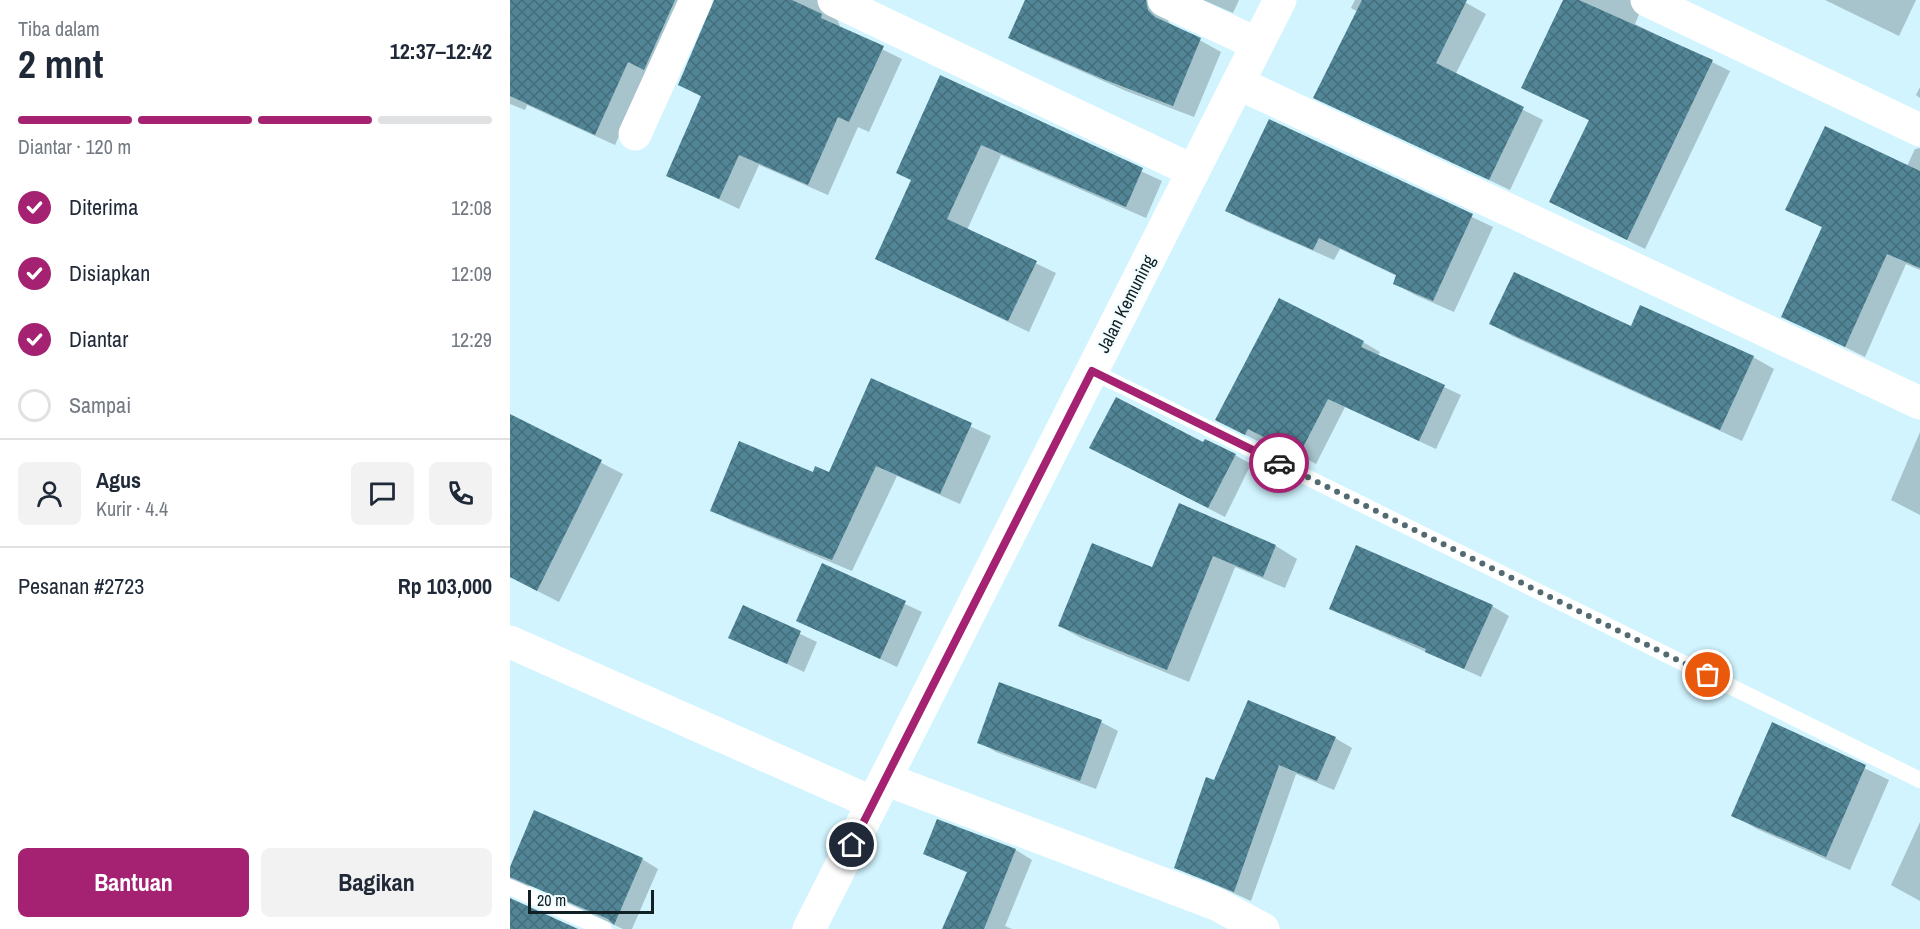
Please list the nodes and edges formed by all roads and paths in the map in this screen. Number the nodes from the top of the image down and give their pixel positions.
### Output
1 (696, 0) edge
2 (834, 0) edge
3 (1164, 0) edge
4 (1280, 0) edge
5 (1647, 0) edge
6 (1257, 44) junction
7 (1238, 83) junction
8 (1920, 130) edge
9 (635, 134) dead end
10 (1193, 171) junction
11 (1092, 371) junction
12 (1920, 402) edge
13 (510, 642) edge
14 (1920, 780) edge
15 (879, 791) junction
16 (510, 887) edge
17 (604, 929) edge
18 (809, 929) edge
19 (1263, 929) edge

1 - 9 street
2 - 10 street
3 - 6 street
4 - 6 street, Jalan Kemuning
5 - 8 street
6 - 7 street, Jalan Kemuning
7 - 10 street, Jalan Kemuning
7 - 12 street
10 - 11 street, Jalan Kemuning
11 - 14 lane
11 - 15 street, Jalan Kemuning
13 - 15 street
15 - 18 street, Jalan Kemuning
15 - 19 street
16 - 17 lane

